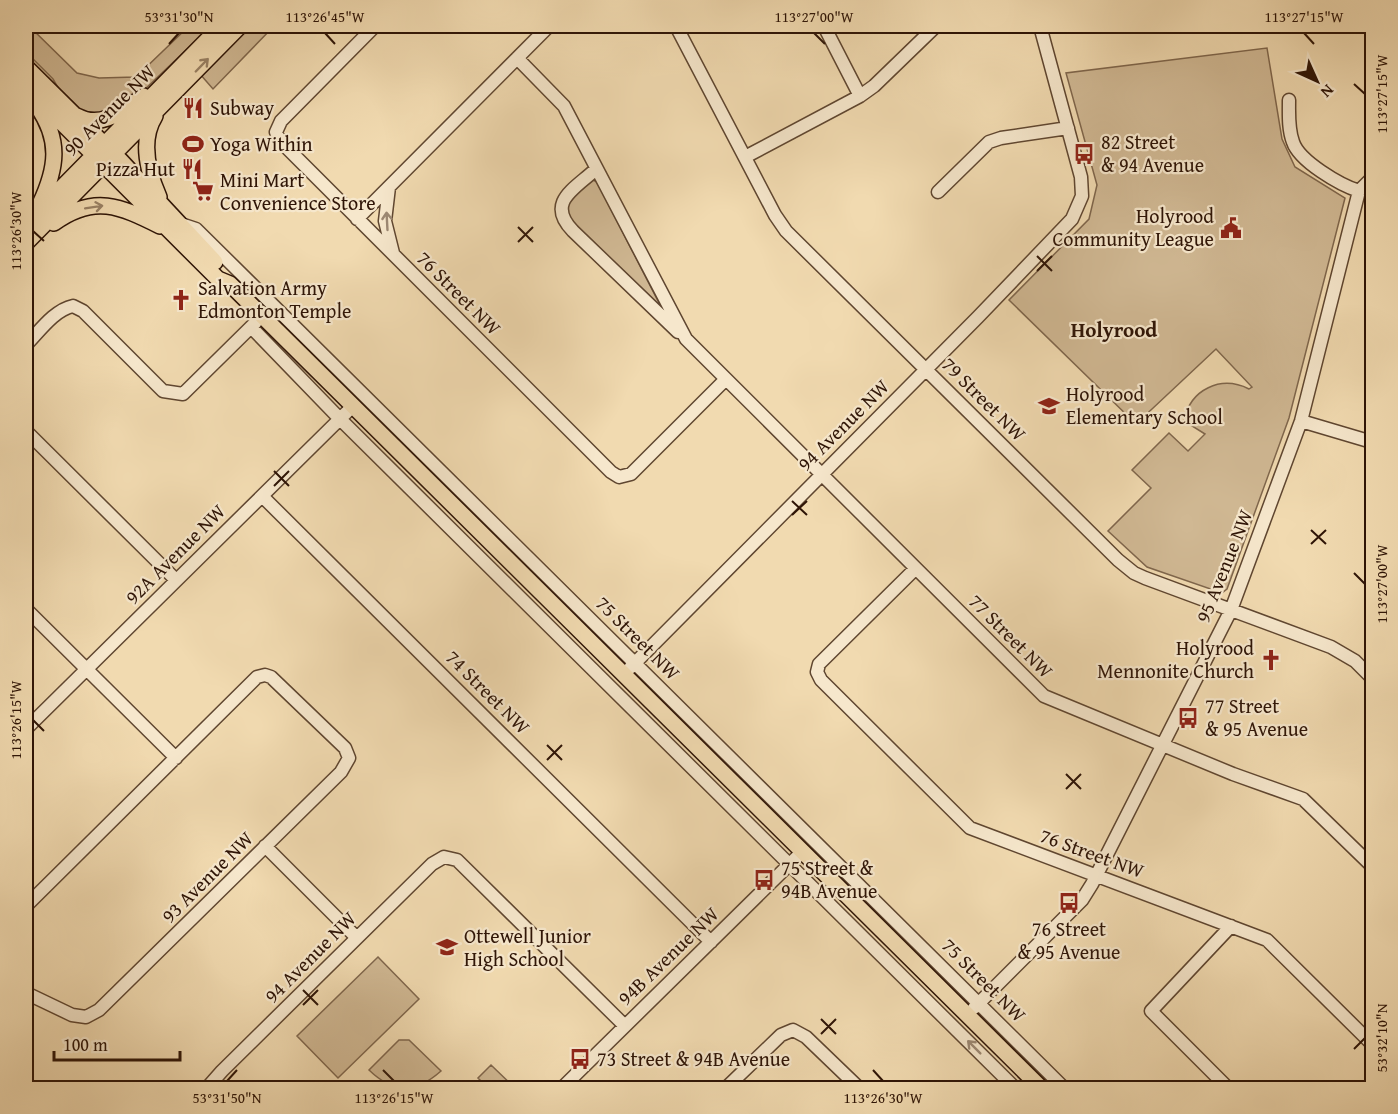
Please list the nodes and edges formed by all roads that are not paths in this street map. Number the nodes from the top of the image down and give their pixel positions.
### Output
1 (221, 26) edge
2 (240, 26) edge
3 (375, 26) edge
4 (549, 26) edge
5 (676, 26) edge
6 (824, 26) edge
7 (936, 26) edge
8 (1040, 26) edge
9 (517, 58) junction
10 (26, 67) edge
11 (165, 83) junction
12 (26, 87) edge
13 (860, 96) junction
14 (1289, 100) dead end
15 (164, 104) junction
16 (71, 112) junction
17 (1068, 128) junction
18 (105, 155) junction
19 (745, 157) junction
20 (596, 169) junction
21 (1372, 178) edge
22 (389, 187) junction
23 (1359, 191) junction
24 (938, 192) dead end
25 (164, 206) junction
26 (30, 219) edge
27 (357, 219) junction
28 (176, 228) junction
29 (26, 244) edge
30 (393, 254) junction
31 (256, 322) junction
32 (686, 339) junction
33 (26, 345) edge
34 (926, 369) junction
35 (726, 379) junction
36 (352, 407) junction
37 (340, 419) junction
38 (1300, 421) junction
39 (26, 431) edge
40 (1372, 442) edge
41 (822, 475) junction
42 (262, 496) junction
43 (915, 569) junction
44 (176, 580) junction
45 (26, 609) edge
46 (1231, 610) junction
47 (634, 663) junction
48 (86, 669) junction
49 (623, 675) junction
50 (1372, 678) edge
51 (26, 729) edge
52 (1163, 745) junction
53 (176, 758) junction
54 (265, 846) junction
55 (802, 852) junction
56 (790, 865) junction
57 (1372, 866) edge
58 (1098, 876) junction
59 (26, 906) edge
60 (1232, 926) junction
61 (357, 938) junction
62 (711, 942) junction
63 (26, 993) edge
64 (978, 1004) junction
65 (967, 1015) junction
66 (625, 1026) junction
67 (1372, 1044) edge
68 (207, 1089) edge
69 (562, 1089) edge
70 (726, 1089) edge
71 (859, 1089) edge
72 (1015, 1089) edge
73 (1041, 1089) edge
74 (1064, 1089) edge
75 (1228, 1089) edge

1 - 11 main road, 90 Avenue NW
15 -> 2 main road, 90 Avenue NW
3 - 27 street, 76 Street NW
4 - 9 street
5 - 19 street, 79 Street NW
6 - 13 street
7 - 13 street
8 - 17 street
9 - 20 street, 77 Street NW
9 - 22 street
10 - 16 main road, 75 Street NW
11 - 16 main road
11 - 18 main road, 90 Avenue NW
12 - 18 main road, 75 Street NW
12 - 26 main road
13 - 19 street
14 - 23 street
15 - 18 main road, 90 Avenue NW
15 - 25 main road
16 - 18 main road, 75 Street NW
17 - 24 street
17 - 34 street, 94 Avenue NW
18 - 25 main road, 75 Street NW
18 - 26 main road, 90 Avenue NW
18 - 28 main road, 75 Street NW
18 - 29 main road, 90 Avenue NW
19 - 34 street, 79 Street NW
20 - 32 street, 77 Street NW
20 - 32 street, 77 Street NW
21 - 23 street
22 - 27 street
30 -> 22 street
23 - 38 street, 95 Avenue NW
25 - 28 main road, 75 Street NW
27 - 30 street, 76 Street NW
29 -> 28 main road
28 - 31 main road, 75 Street NW
28 - 47 street, 75 Street NW
30 - 35 street, 76 Street NW
31 - 33 street
31 - 36 main road, 75 Street NW
31 - 37 street, 75 Street NW
32 - 35 street, 77 Street NW
34 - 41 street, 94 Avenue NW
34 - 46 street, 79 Street NW
35 - 41 street, 77 Street NW
36 - 37 street, 92A Avenue NW
36 - 49 main road, 75 Street NW
37 - 42 street, 92A Avenue NW
37 - 56 street, 75 Street NW
38 - 40 street
38 - 46 street, 95 Avenue NW
39 - 44 street
41 - 43 street, 77 Street NW
41 - 47 street, 94 Avenue NW
42 - 44 street, 92A Avenue NW
42 - 62 street, 74 Street NW
43 - 52 street, 77 Street NW
43 - 58 street, 76 Street NW
44 - 48 street, 92A Avenue NW
45 - 48 street
46 - 50 street, 79 Street NW
46 - 52 street, 95 Avenue NW
47 - 49 street, 94 Avenue NW
47 - 64 street, 75 Street NW
48 - 51 street, 92A Avenue NW
48 - 53 street
49 - 55 main road, 75 Street NW
52 - 57 street, 77 Street NW
52 - 58 street, 95 Avenue NW
53 - 54 street, 93 Avenue NW
53 - 59 street
54 - 61 street
54 - 63 street, 93 Avenue NW
55 - 56 street, 94B Avenue NW
55 - 65 main road, 75 Street NW
56 - 62 street, 94B Avenue NW
72 -> 56 street, 75 Street NW
58 - 60 street, 76 Street NW
58 - 64 street, 95 Avenue NW
60 - 67 street, 76 Street NW
60 - 75 street
61 - 66 street, 94 Avenue NW
61 - 68 street, 94 Avenue NW
62 - 66 street, 94B Avenue NW
64 - 65 street, 95 Avenue NW
64 - 74 street, 75 Street NW
65 - 73 main road, 75 Street NW
66 - 69 street, 94B Avenue NW
70 - 71 street

